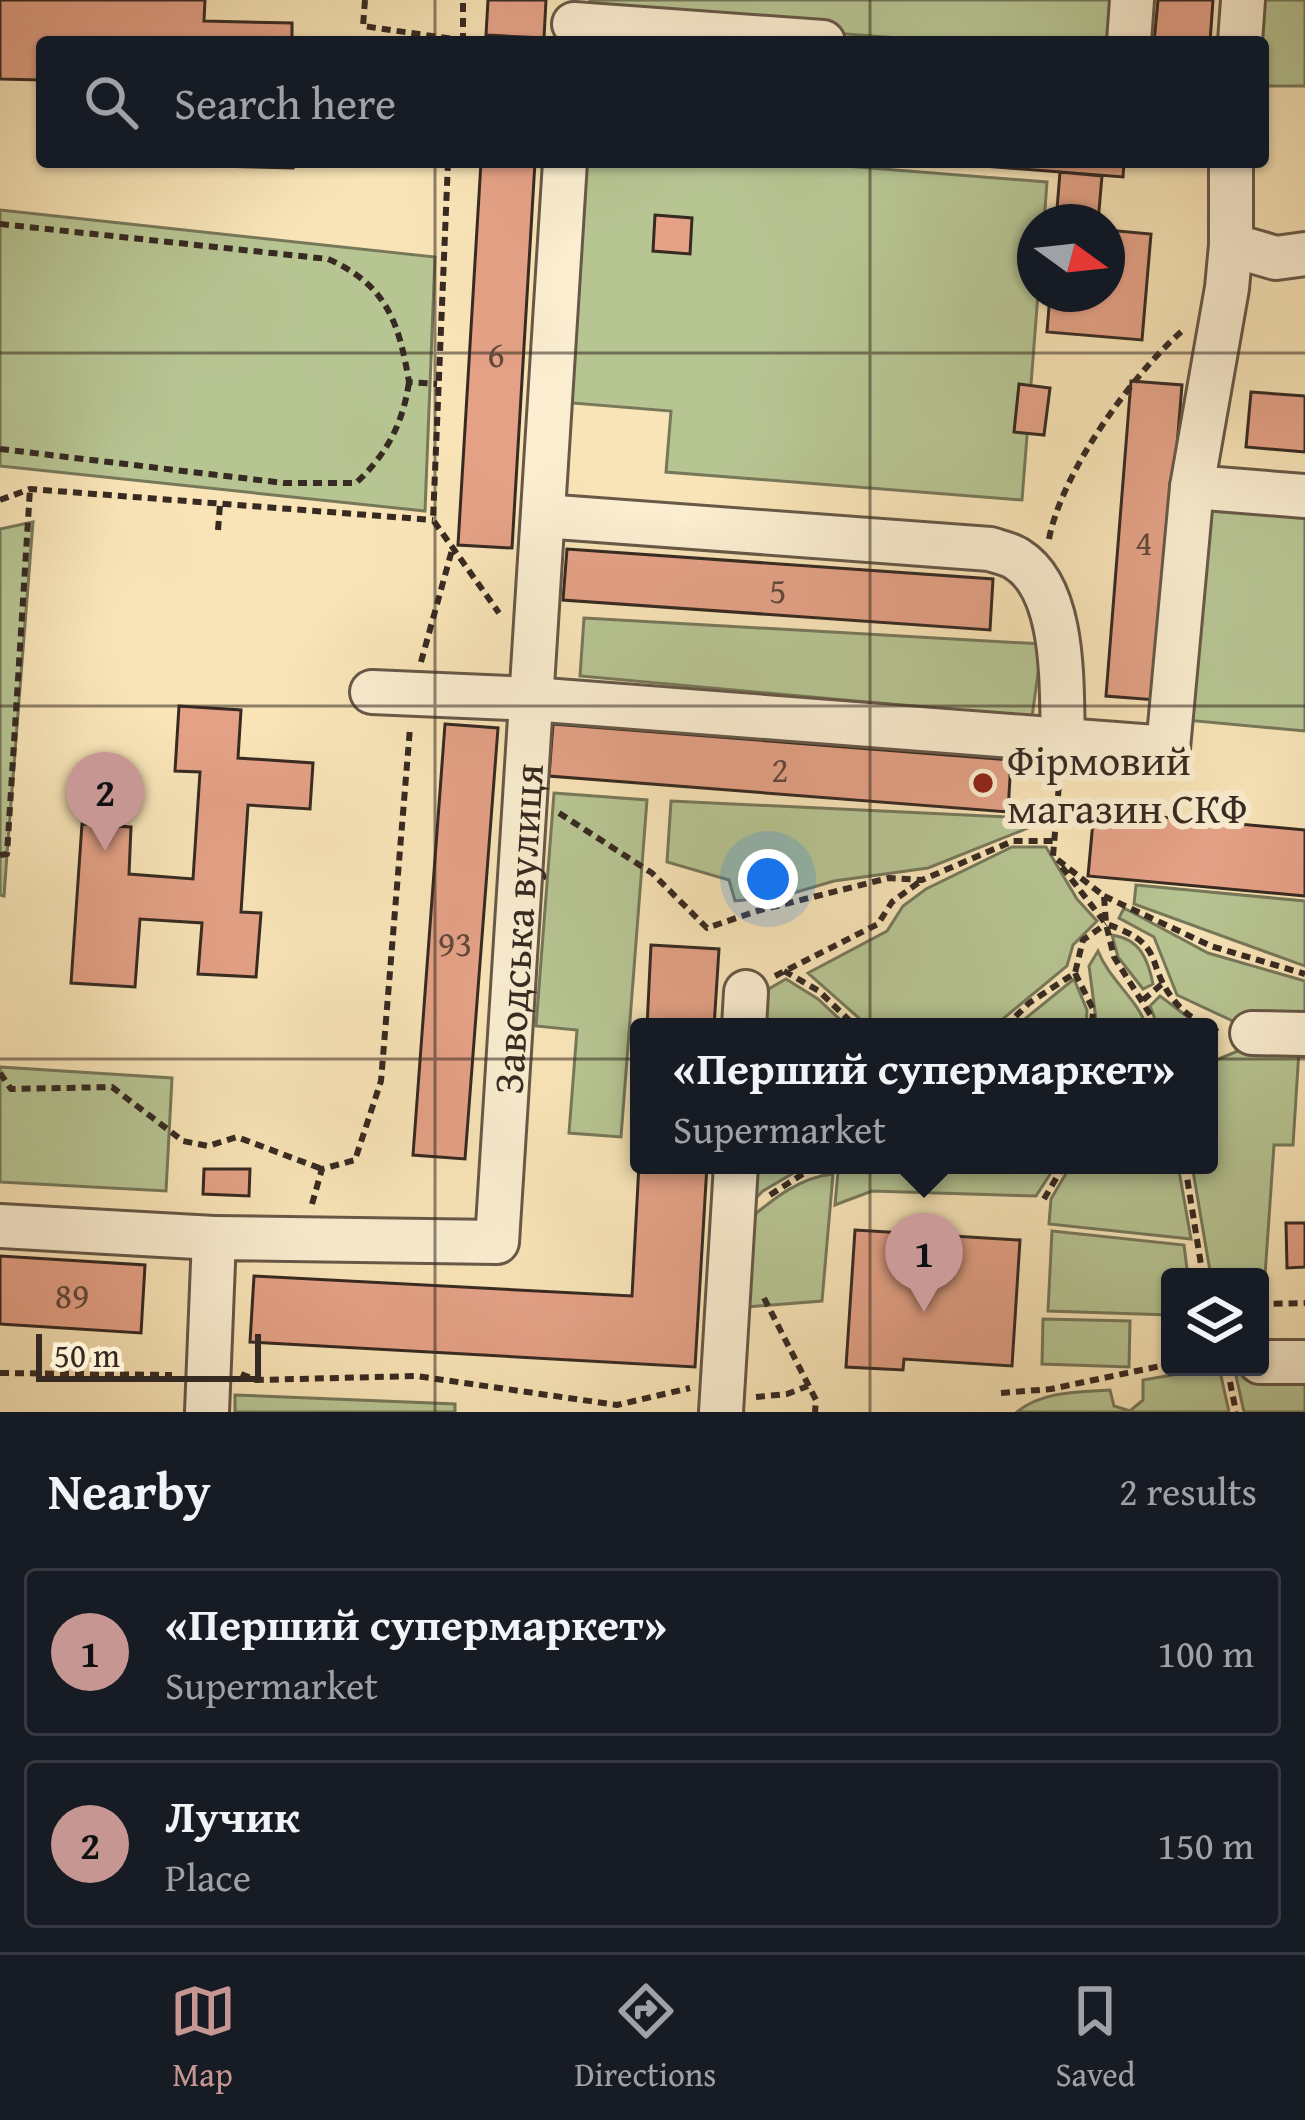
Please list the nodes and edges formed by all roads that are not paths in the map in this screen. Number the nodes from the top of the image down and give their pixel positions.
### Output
1 (1132, 0) edge
2 (1243, 0) edge
3 (574, 22) edge
4 (748, 36) edge
5 (1129, 36) edge
6 (1240, 36) edge
7 (565, 168) edge
8 (1232, 168) edge
9 (1231, 245) junction
10 (1290, 256) edge
11 (1227, 291) junction
12 (1192, 487) junction
13 (1305, 496) edge
14 (543, 516) junction
15 (532, 679) junction
16 (392, 693) road end
17 (1063, 740) junction
18 (1252, 1033) dead end
19 (1305, 1034) edge
20 (736, 1174) edge
21 (0, 1226) edge
22 (214, 1238) junction
23 (1269, 1361) edge
24 (1305, 1362) edge
25 (222, 1380) edge
26 (722, 1402) edge

1 - 5 lane
2 - 6 lane
3 - 4 lane
7 - 14 lane, Заводська вулиця
8 - 9 lane
9 - 10 lane
9 - 11 lane
10 - 11 lane
11 - 12 lane
12 - 13 lane
12 - 17 lane
14 - 15 lane, Заводська вулиця
14 - 17 lane
15 - 16 lane
15 - 17 lane
15 - 22 lane, Заводська вулиця
18 - 19 lane
20 - 26 lane
21 - 22 lane, Заводська вулиця
22 - 25 lane
23 - 24 lane

